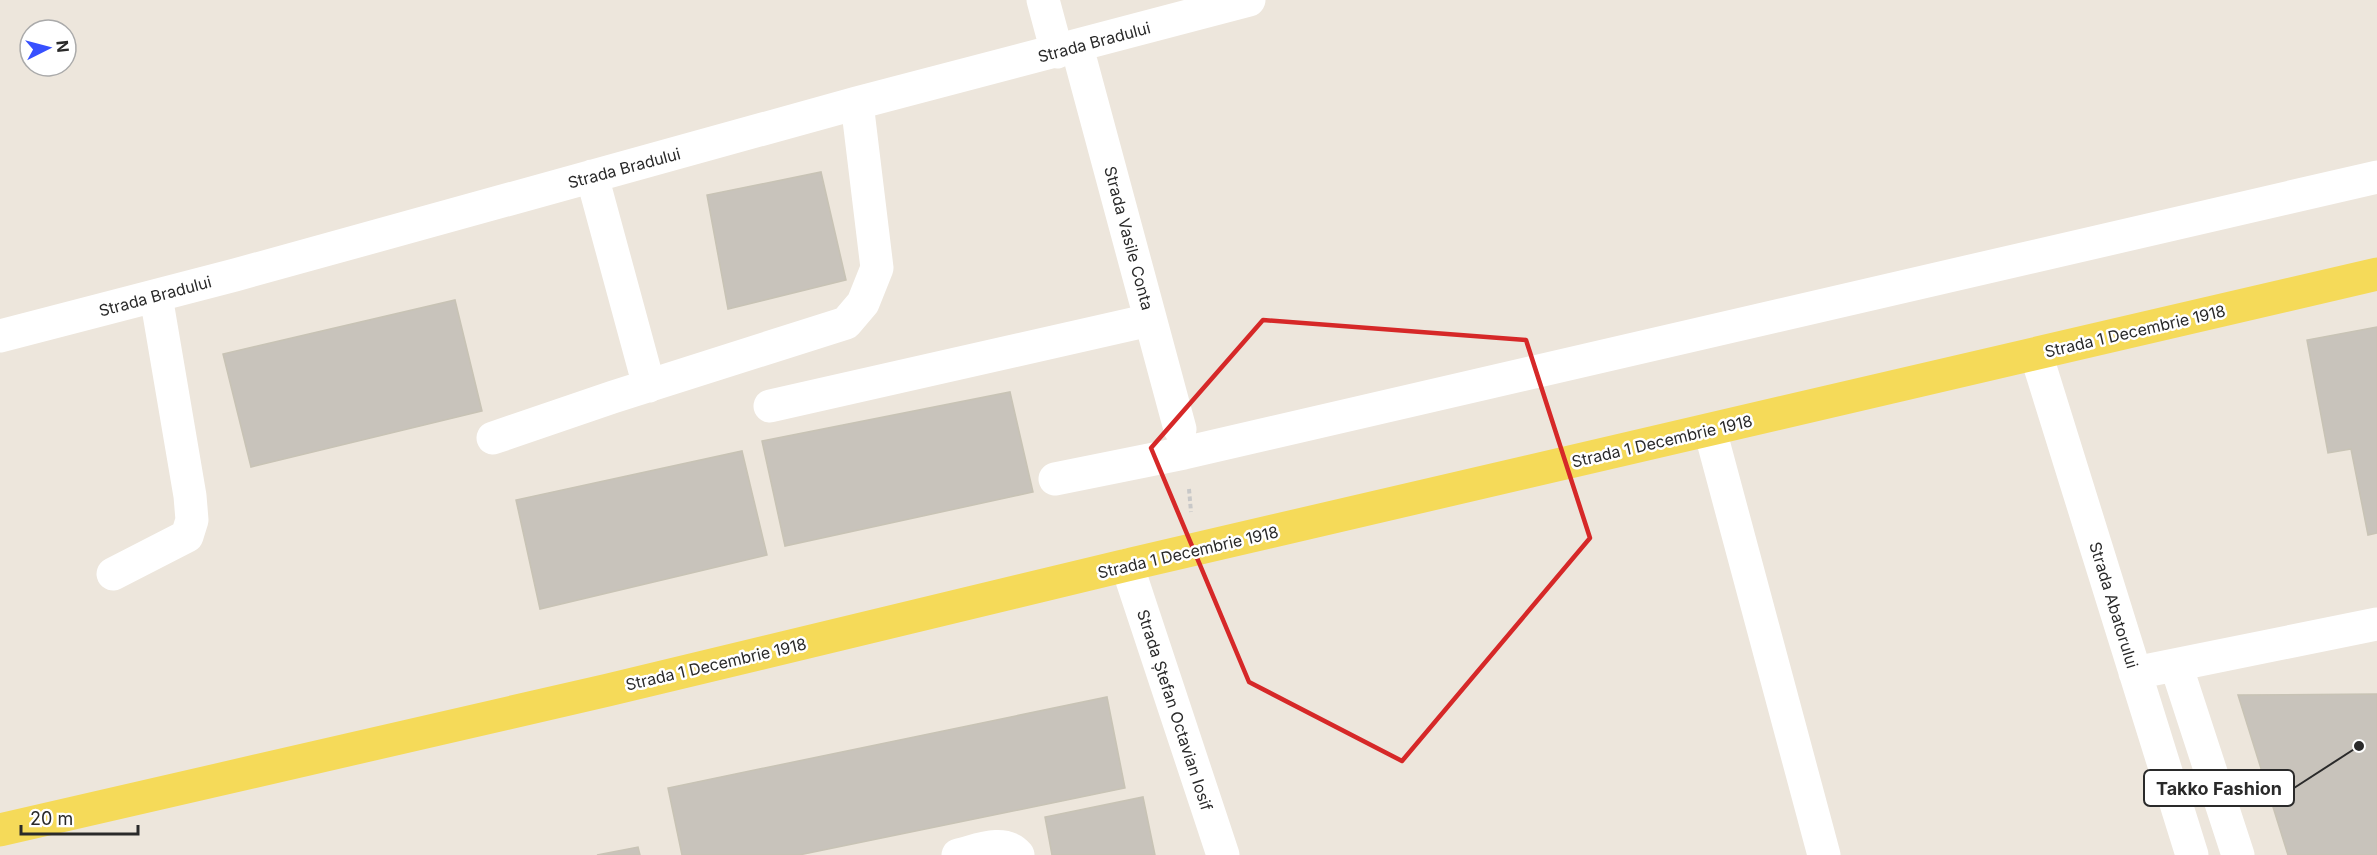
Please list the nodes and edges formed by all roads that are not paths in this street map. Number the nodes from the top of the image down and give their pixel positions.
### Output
1 (1043, 0) edge
2 (1249, 0) edge
3 (1067, 49) junction
4 (857, 103) junction
5 (592, 176) junction
6 (2377, 177) edge
7 (2377, 274) edge
8 (156, 296) junction
9 (1150, 320) junction
10 (0, 336) edge
11 (2036, 354) junction
12 (648, 386) junction
13 (770, 406) dead end
14 (1710, 430) junction
15 (493, 438) dead end
16 (1182, 441) junction
17 (1055, 479) dead end
18 (1127, 566) junction
19 (113, 574) dead end
20 (2377, 624) edge
21 (2176, 665) junction
22 (2135, 673) junction
23 (0, 830) edge
24 (958, 855) edge
25 (1018, 855) edge
26 (1223, 855) edge
27 (1824, 855) edge
28 (2192, 855) edge
29 (2238, 855) edge

1 - 3 street, Strada Vasile Conta
2 - 3 street, Strada Bradului
3 - 4 street, Strada Bradului
3 - 9 street, Strada Vasile Conta
4 - 5 street, Strada Bradului
4 - 12 street
5 - 8 street, Strada Bradului
5 - 12 street
6 - 16 street
7 - 11 main road, Strada 1 Decembrie 1918
8 - 10 street, Strada Bradului
8 - 19 street
9 - 13 street
9 - 16 street, Strada Vasile Conta
11 - 14 main road, Strada 1 Decembrie 1918
11 - 22 street, Strada Abatorului
12 - 15 street
14 - 18 main road, Strada 1 Decembrie 1918
14 - 27 street
16 - 17 street
18 - 23 main road, Strada 1 Decembrie 1918
18 - 26 street, Strada Ștefan Octavian Iosif
20 - 21 street
21 - 22 street
21 - 29 street
22 - 28 street, Strada Abatorului
24 - 25 street

